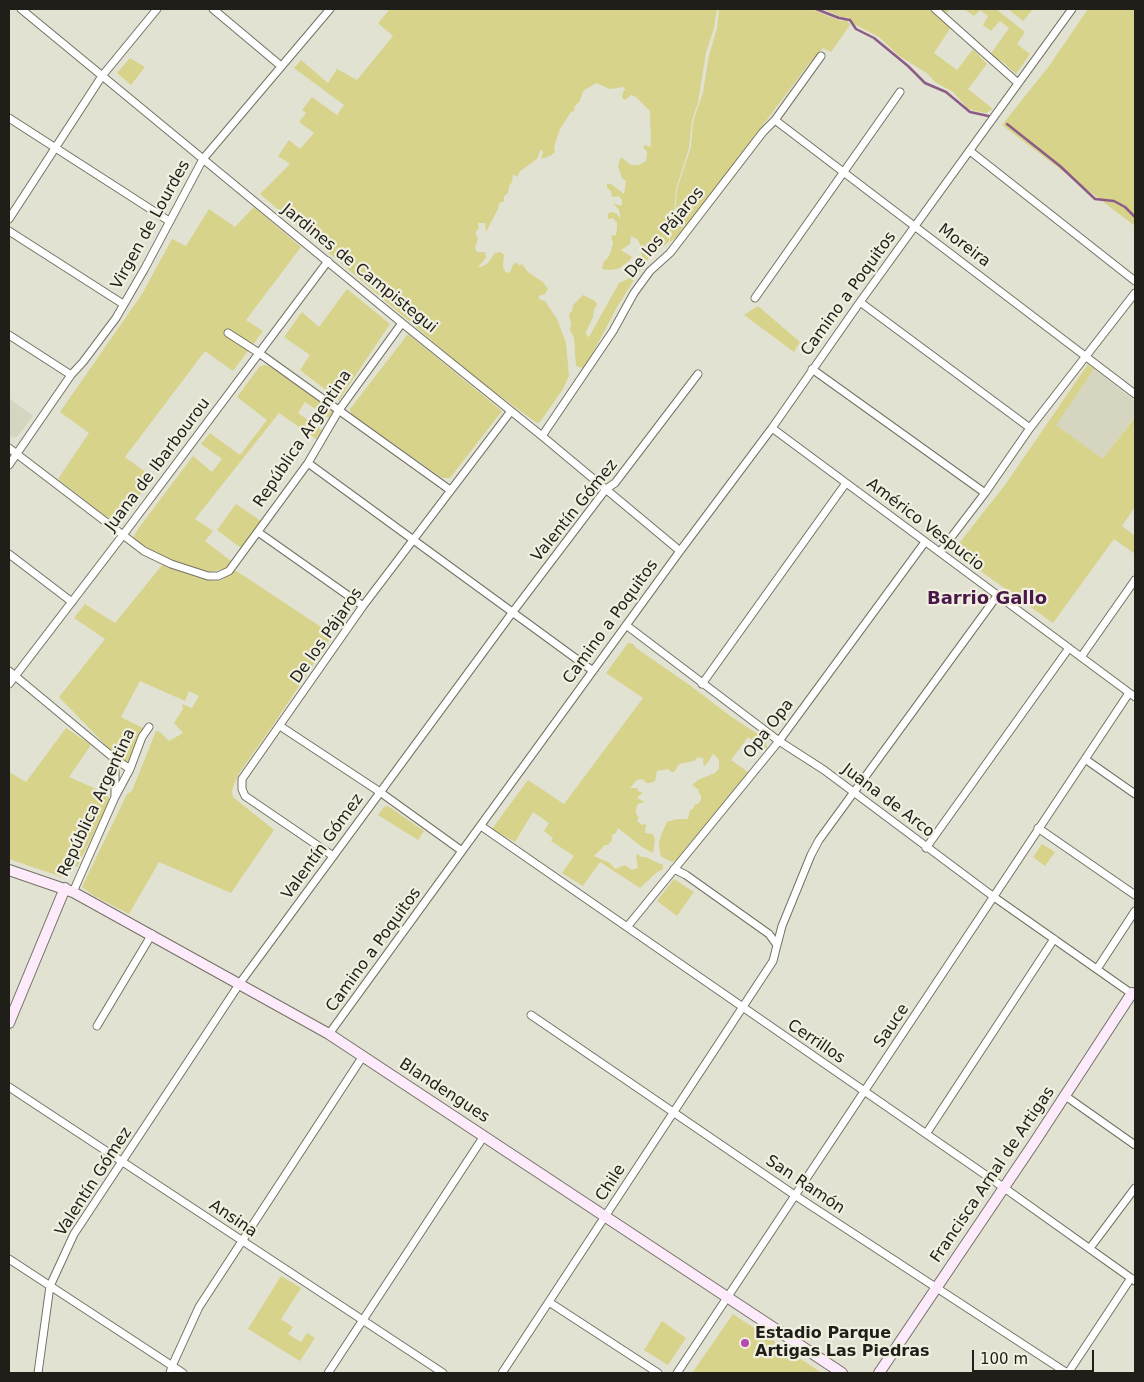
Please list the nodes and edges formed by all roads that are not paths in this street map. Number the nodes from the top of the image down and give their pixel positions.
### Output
1 (21, 9) edge
2 (156, 9) edge
3 (213, 9) edge
4 (330, 9) edge
5 (935, 9) edge
6 (1072, 9) edge
7 (821, 56) dead end
8 (281, 66) junction
9 (102, 76) junction
10 (1018, 83) junction
11 (900, 92) dead end
12 (9, 118) edge
13 (775, 120) junction
14 (56, 148) junction
15 (970, 151) junction
16 (203, 159) junction
17 (843, 171) junction
18 (9, 219) edge
19 (169, 221) junction
20 (915, 226) junction
21 (9, 231) edge
22 (328, 260) junction
23 (1135, 281) edge
24 (1135, 293) edge
25 (755, 298) dead end
26 (860, 302) junction
27 (124, 304) junction
28 (402, 323) junction
29 (228, 333) dead end
30 (9, 335) edge
31 (259, 353) junction
32 (1086, 357) junction
33 (812, 369) junction
34 (698, 374) dead end
35 (71, 375) junction
36 (1135, 394) edge
37 (339, 410) junction
38 (511, 411) junction
39 (772, 428) junction
40 (1030, 428) junction
41 (542, 436) junction
42 (9, 448) edge
43 (17, 454) junction
44 (308, 463) junction
45 (9, 464) edge
46 (846, 483) junction
47 (606, 489) junction
48 (450, 490) junction
49 (985, 493) junction
50 (258, 532) junction
51 (123, 535) junction
52 (413, 540) junction
53 (925, 542) junction
54 (680, 551) junction
55 (940, 552) junction
56 (9, 554) edge
57 (1135, 580) edge
58 (997, 596) junction
59 (72, 602) junction
60 (363, 606) junction
61 (512, 613) junction
62 (626, 625) junction
63 (1069, 648) junction
64 (1081, 657) junction
65 (593, 671) junction
66 (12, 674) edge
67 (9, 684) edge
68 (702, 684) junction
69 (1132, 695) edge
70 (280, 726) junction
71 (149, 727) dead end
72 (779, 741) junction
73 (115, 759) junction
74 (1085, 759) junction
75 (130, 769) junction
76 (380, 792) junction
77 (855, 793) junction
78 (1135, 794) edge
79 (115, 797) junction
80 (481, 826) junction
81 (1038, 828) junction
82 (926, 848) junction
83 (462, 852) junction
84 (333, 856) junction
85 (674, 869) junction
86 (9, 870) edge
87 (69, 890) junction
88 (1135, 895) edge
89 (994, 898) junction
90 (1135, 911) edge
91 (627, 927) junction
92 (152, 934) junction
93 (1054, 939) junction
94 (777, 945) junction
95 (1097, 969) junction
96 (240, 983) junction
97 (1134, 995) edge
98 (13, 1001) edge
99 (743, 1009) junction
100 (530, 1016) dead end
101 (9, 1023) edge
102 (97, 1026) dead end
103 (329, 1034) junction
104 (363, 1056) junction
105 (9, 1088) edge
106 (865, 1092) junction
107 (1064, 1095) junction
108 (674, 1112) junction
109 (926, 1134) junction
110 (484, 1136) junction
111 (1135, 1145) edge
112 (123, 1162) junction
113 (1003, 1187) junction
114 (1135, 1188) edge
115 (796, 1196) junction
116 (605, 1217) junction
117 (242, 1242) junction
118 (1090, 1248) junction
119 (9, 1259) edge
120 (1133, 1279) edge
121 (50, 1286) junction
122 (936, 1288) junction
123 (728, 1298) junction
124 (549, 1302) junction
125 (363, 1321) junction
126 (171, 1370) edge
127 (38, 1373) edge
128 (183, 1373) edge
129 (328, 1373) edge
130 (443, 1373) edge
131 (502, 1373) edge
132 (658, 1373) edge
133 (677, 1373) edge
134 (842, 1373) edge
135 (879, 1373) edge
136 (1068, 1373) edge

1 - 9 street, Jardines de Campistegui
2 - 9 street
3 - 8 street
4 - 8 street, Virgen de Lourdes
5 - 10 street
6 - 10 street, Camino a Poquitos
7 - 13 street, De los Pájaros
8 - 16 street, Virgen de Lourdes
9 - 14 street
9 - 16 street, Jardines de Campistegui
10 - 15 street, Camino a Poquitos
11 - 17 street
12 - 14 street
13 - 17 street, Moreira
13 - 41 street, De los Pájaros
14 - 18 street
14 - 19 street
15 - 20 street, Camino a Poquitos
15 - 23 street
16 - 19 street, Virgen de Lourdes
16 - 22 street, Jardines de Campistegui
17 - 20 street, Moreira
17 - 25 street
19 - 27 street, Virgen de Lourdes
20 - 26 street, Camino a Poquitos
20 - 32 street, Moreira
21 - 27 street
22 - 28 street, Jardines de Campistegui
22 - 31 street, Juana de Ibarbourou
24 - 32 street
26 - 33 street, Camino a Poquitos
26 - 40 street
27 - 35 street, Virgen de Lourdes
28 - 37 street, República Argentina
28 - 38 street, Jardines de Campistegui
29 - 31 street
30 - 35 street
31 - 37 street
31 - 51 street, Juana de Ibarbourou
32 - 36 street, Moreira
32 - 40 street
33 - 39 street, Camino a Poquitos
33 - 49 street
34 - 47 street, Valentín Gómez
35 - 43 street, Virgen de Lourdes
37 - 44 street, República Argentina
37 - 48 street
38 - 41 street, Jardines de Campistegui
38 - 48 street, De los Pájaros
39 - 46 street, Américo Vespucio
39 - 54 street, Camino a Poquitos
40 - 49 street
41 - 47 street, Jardines de Campistegui
42 - 43 street
43 - 45 street, Virgen de Lourdes
43 - 51 street
44 - 50 street, República Argentina
44 - 52 street
46 - 53 street, Américo Vespucio
46 - 68 street
47 - 54 street, Jardines de Campistegui
47 - 61 street, Valentín Gómez
48 - 52 street, De los Pájaros
49 - 55 street
50 - 51 street, República Argentina
50 - 60 street
51 - 59 street, Juana de Ibarbourou
52 - 60 street, De los Pájaros
52 - 61 street
53 - 55 street, Américo Vespucio
53 - 72 street, Opa Opa
54 - 62 street, Camino a Poquitos
55 - 58 street, Américo Vespucio
56 - 59 street
57 - 64 street
58 - 63 street, Américo Vespucio
58 - 77 street, Chile
59 - 66 street, Juana de Ibarbourou
60 - 70 street, De los Pájaros
61 - 65 street
61 - 76 street, Valentín Gómez
62 - 65 street, Camino a Poquitos
62 - 68 street, Juana de Arco
63 - 64 street, Américo Vespucio
63 - 82 street
64 - 69 street, Américo Vespucio
65 - 80 street, Camino a Poquitos
66 - 67 street, Juana de Ibarbourou
66 - 73 street
68 - 72 street, Juana de Arco
69 - 74 street, Sauce
70 - 76 street
70 - 84 street, De los Pájaros
71 - 75 street, República Argentina
72 - 77 street, Juana de Arco
72 - 85 street, Opa Opa
73 - 75 street
73 - 79 street
74 - 78 street
74 - 81 street, Sauce
75 - 79 street, República Argentina
76 - 83 street
76 - 84 street, Valentín Gómez
77 - 82 street, Juana de Arco
77 - 94 street, Chile
79 - 87 street, República Argentina
80 - 83 street, Camino a Poquitos
80 - 91 street, Cerrillos
81 - 88 street
81 - 89 street, Sauce
82 - 89 street, Juana de Arco
83 - 103 street, Camino a Poquitos
84 - 96 street, Valentín Gómez
85 - 91 street, Opa Opa
85 - 94 street
86 - 87 street, Blandengues
87 - 92 street, Blandengues
87 - 98 street, República Argentina
89 - 93 street, Juana de Arco
89 - 106 street, Sauce
90 - 95 street
91 - 99 street, Cerrillos
92 - 96 street, Blandengues
92 - 102 street
93 - 95 street, Juana de Arco
93 - 109 street
94 - 99 street, Chile
95 - 97 street, Juana de Arco
96 - 103 street, Blandengues
96 - 112 street, Valentín Gómez
97 - 107 street, Francisca Arnal de Artigas
98 - 101 street, República Argentina
99 - 106 street, Cerrillos
99 - 108 street, Chile
100 - 108 street, San Ramón
103 - 104 street, Blandengues
104 - 110 street, Blandengues
104 - 117 street
105 - 112 street, Ansina
106 - 109 street, Cerrillos
106 - 115 street, Sauce
107 - 111 street
107 - 113 street, Francisca Arnal de Artigas
108 - 115 street, San Ramón
108 - 116 street, Chile
109 - 113 street, Cerrillos
110 - 116 street, Blandengues
110 - 125 street
112 - 117 street, Ansina
112 - 121 street, Valentín Gómez
113 - 118 street, Cerrillos
113 - 122 street, Francisca Arnal de Artigas
114 - 118 street
115 - 122 street, San Ramón
115 - 123 street, Sauce
116 - 123 street, Blandengues
116 - 124 street, Chile
117 - 125 street, Ansina
117 - 126 street
118 - 120 street, Cerrillos
119 - 121 street
120 - 136 street
121 - 126 street
121 - 127 street, Valentín Gómez
122 - 135 street, Francisca Arnal de Artigas
122 - 136 street, San Ramón
123 - 133 street, Sauce
123 - 134 street, Blandengues
124 - 131 street, Chile
124 - 132 street
125 - 129 street
125 - 130 street, Ansina
126 - 128 street

